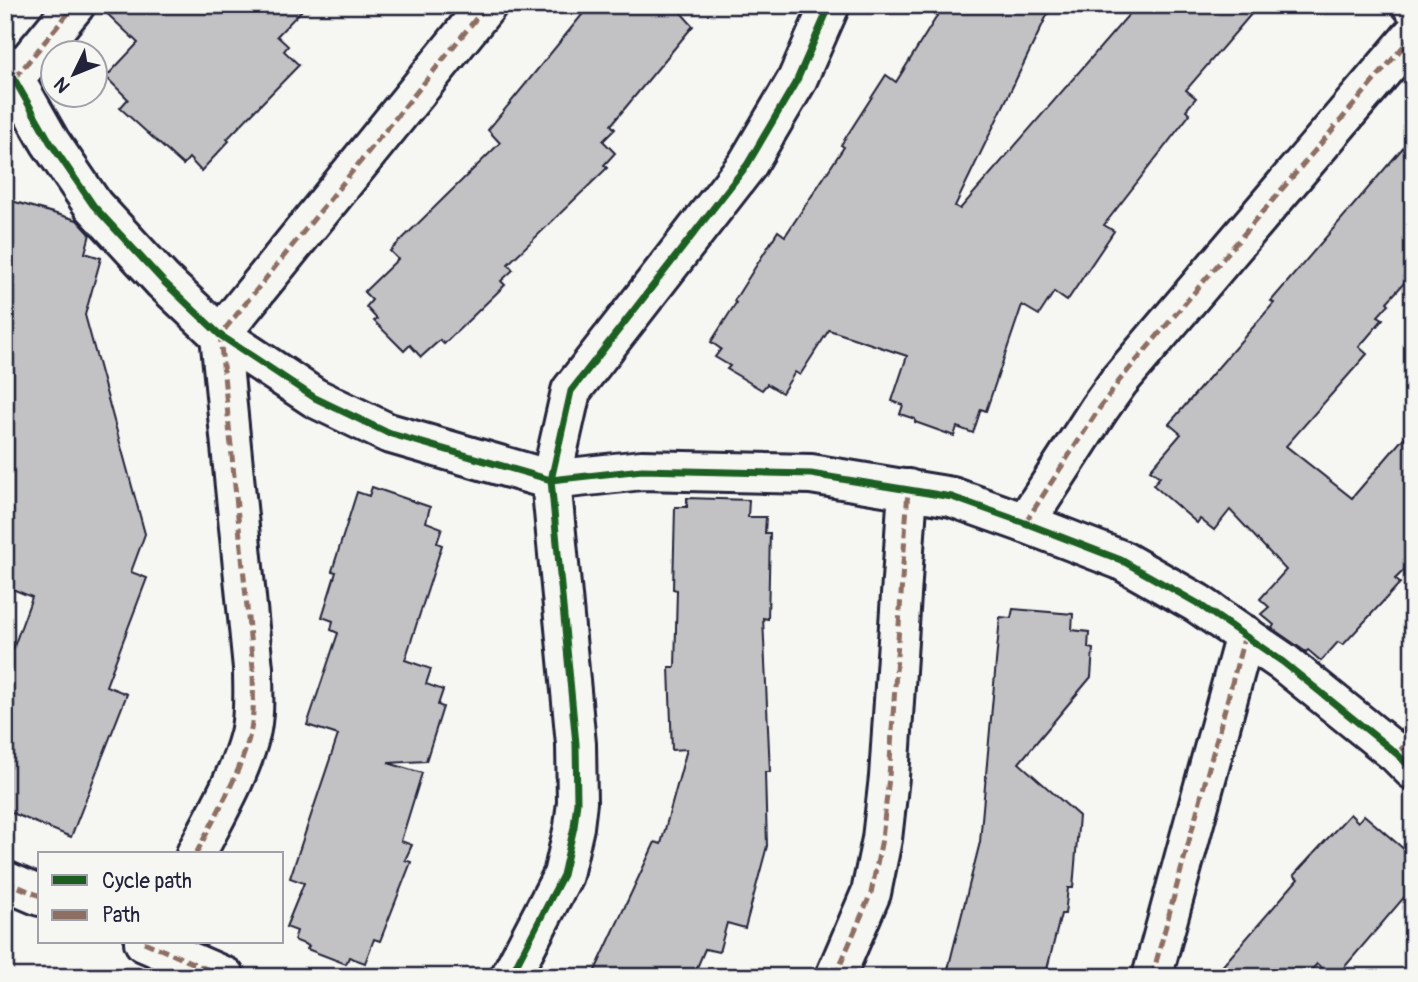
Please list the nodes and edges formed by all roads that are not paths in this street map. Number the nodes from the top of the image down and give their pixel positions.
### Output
1 (75, 5) edge
2 (487, 5) edge
3 (830, 5) edge
4 (1413, 35) edge
5 (8, 77) edge
6 (220, 335) junction
7 (551, 480) junction
8 (908, 489) junction
9 (1026, 523) junction
10 (1245, 635) junction
11 (1407, 753) edge
12 (197, 852) edge
13 (5, 881) edge
14 (38, 895) edge
15 (152, 944) edge
16 (225, 977) edge
17 (510, 977) edge
18 (835, 977) edge
19 (1152, 977) edge

1 - 5 street
2 - 6 street
3 - 7 street
4 - 9 street
5 - 6 street
6 - 7 street
6 - 12 street
7 - 8 street
7 - 17 street
8 - 9 street
8 - 18 street
9 - 10 street
10 - 11 street
10 - 19 street
13 - 14 street
15 - 16 street

